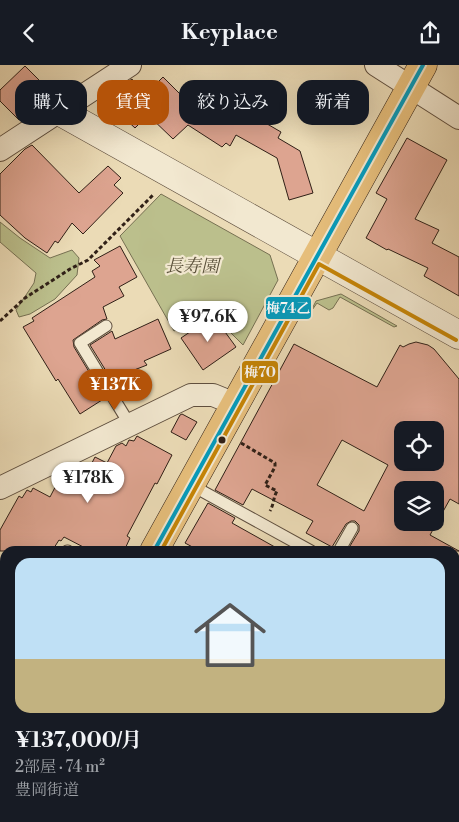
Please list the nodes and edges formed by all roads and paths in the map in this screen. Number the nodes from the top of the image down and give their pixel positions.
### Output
1 (130, 65) edge
2 (376, 65) edge
3 (417, 76) edge
4 (87, 93) edge
5 (459, 117) edge
6 (38, 125) edge
7 (84, 125) edge
8 (0, 150) edge
9 (168, 172) junction
10 (317, 255) junction
11 (0, 321) edge
12 (106, 327) dead end
13 (459, 335) edge
14 (235, 404) junction
15 (130, 425) junction
16 (236, 441) dead end
17 (191, 485) junction
18 (0, 487) edge
19 (263, 525) junction
20 (352, 528) dead end
21 (157, 546) edge
22 (302, 546) edge
23 (342, 546) edge

1 - 4 street
2 - 3 street
3 - 5 street
3 - 10 main road
6 - 8 street
7 - 9 street
9 - 10 street
9 - 11 path
10 - 13 street
10 - 14 main road
12 - 15 lane
14 - 15 street
14 - 17 main road
15 - 18 street
16 - 19 path
17 - 19 lane
17 - 21 main road
19 - 22 lane
20 - 23 lane

